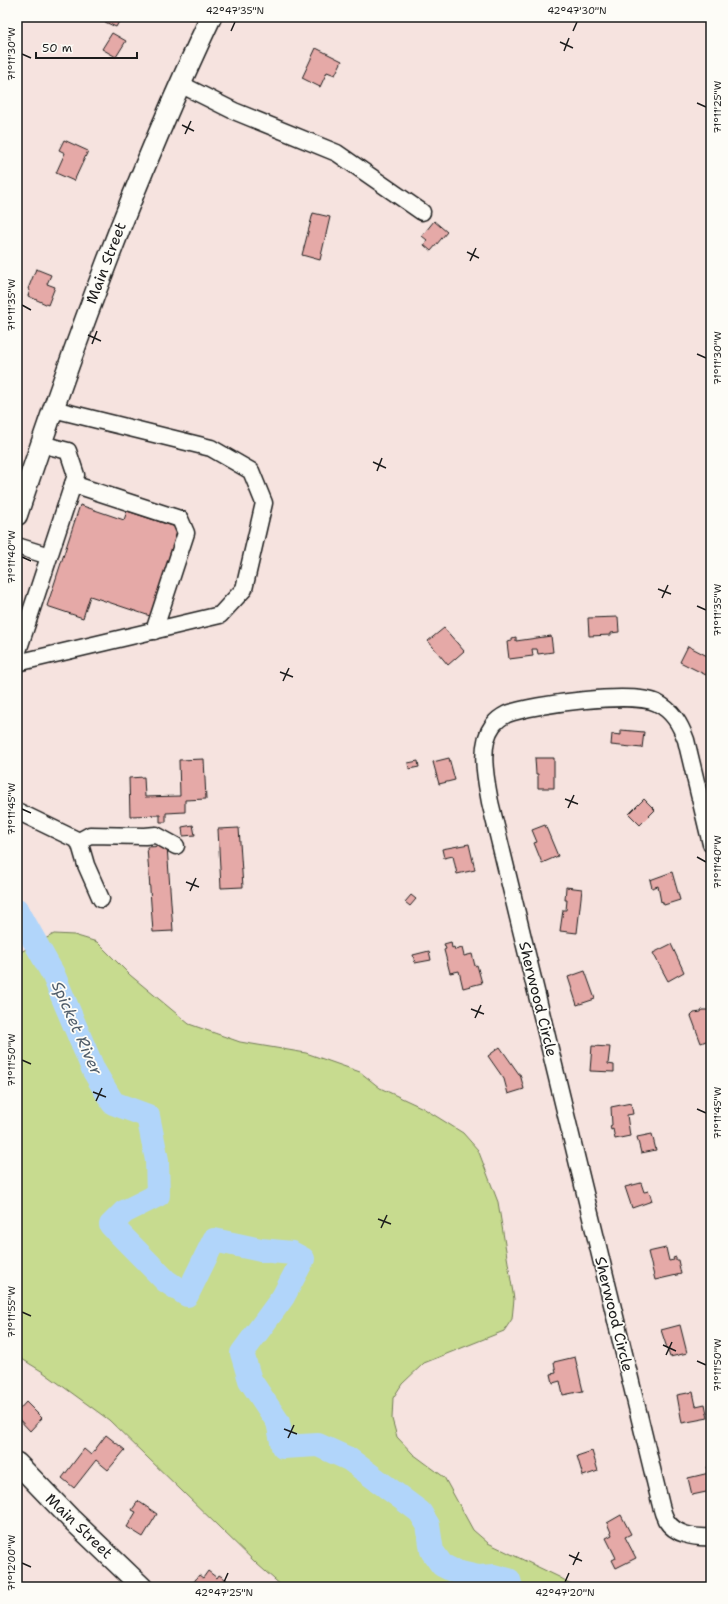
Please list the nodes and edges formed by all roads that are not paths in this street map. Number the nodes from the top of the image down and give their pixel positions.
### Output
1 (211, 17) edge
2 (180, 84) junction
3 (422, 212) dead end
4 (53, 409) junction
5 (41, 444) junction
6 (73, 484) junction
7 (17, 515) edge
8 (17, 546) edge
9 (49, 556) junction
10 (154, 631) junction
11 (17, 654) edge
12 (17, 663) edge
13 (17, 812) edge
14 (708, 819) edge
15 (79, 841) junction
16 (711, 844) edge
17 (176, 846) dead end
18 (101, 899) dead end
19 (17, 1463) edge
20 (711, 1537) edge
21 (142, 1587) edge

1 - 2 main road, Main Street
2 - 3 street
2 - 4 main road, Main Street
4 - 5 main road, Main Street
4 - 10 street
5 - 6 street
5 - 7 main road, Main Street
6 - 9 street
6 - 10 street
8 - 9 street
9 - 11 street
10 - 12 street
13 - 15 street
14 - 16 street, Sherwood Circle
14 - 20 street, Sherwood Circle
15 - 17 street
15 - 18 street
19 - 21 main road, Main Street

